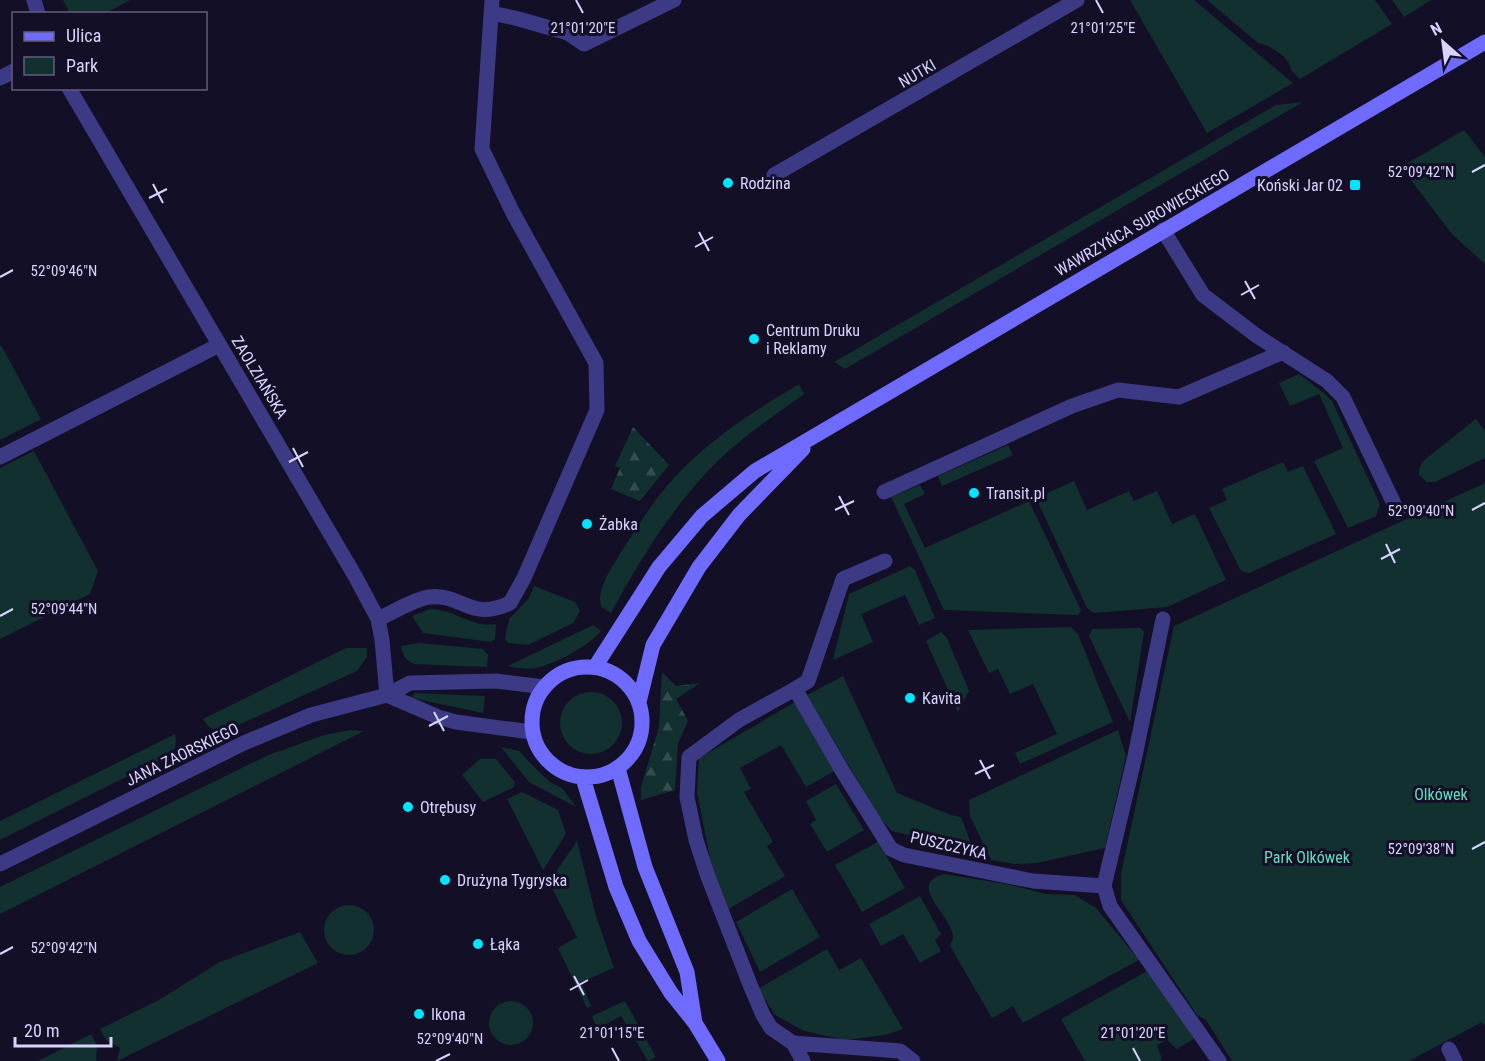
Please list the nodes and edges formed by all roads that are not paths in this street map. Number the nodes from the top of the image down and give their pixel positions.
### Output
1 (674, 0) edge
2 (1077, 0) edge
3 (491, 7) edge
4 (1485, 42) edge
5 (70, 90) edge
6 (774, 175) dead end
7 (1163, 230) junction
8 (219, 345) junction
9 (1283, 352) junction
10 (817, 434) junction
11 (0, 457) edge
12 (884, 492) dead end
13 (1398, 512) dead end
14 (885, 561) dead end
15 (378, 619) junction
16 (1163, 620) dead end
17 (595, 667) junction
18 (544, 687) junction
19 (795, 689) junction
20 (387, 695) junction
21 (639, 702) junction
22 (531, 732) junction
23 (618, 768) junction
24 (583, 778) junction
25 (0, 864) edge
26 (1104, 886) junction
27 (695, 1023) junction
28 (793, 1044) junction
29 (718, 1061) edge
30 (803, 1061) edge
31 (913, 1061) edge
32 (1219, 1061) edge

1 - 3 street
2 - 6 street, NUTKI
3 - 15 street
4 - 7 street, WAWRZYŃCA SUROWIECKIEGO
5 - 8 street, ZAOLZIAŃSKA
7 - 9 street
7 - 10 street, WAWRZYŃCA SUROWIECKIEGO
8 - 11 street
8 - 15 street, ZAOLZIAŃSKA
9 - 12 street
9 - 13 street
10 - 17 street, WAWRZYŃCA SUROWIECKIEGO
10 - 21 street, WAWRZYŃCA SUROWIECKIEGO
14 - 19 street
15 - 20 street, ZAOLZIAŃSKA
16 - 26 street
17 - 18 street
17 - 21 street
18 - 20 street, JANA ZAORSKIEGO
18 - 22 street
19 - 26 street, PUSZCZYKA
19 - 28 street
20 - 22 street
20 - 25 street, JANA ZAORSKIEGO
21 - 23 street
22 - 24 street
23 - 24 street
23 - 27 street
24 - 27 street
26 - 32 street
27 - 29 street
28 - 30 street
28 - 31 street

